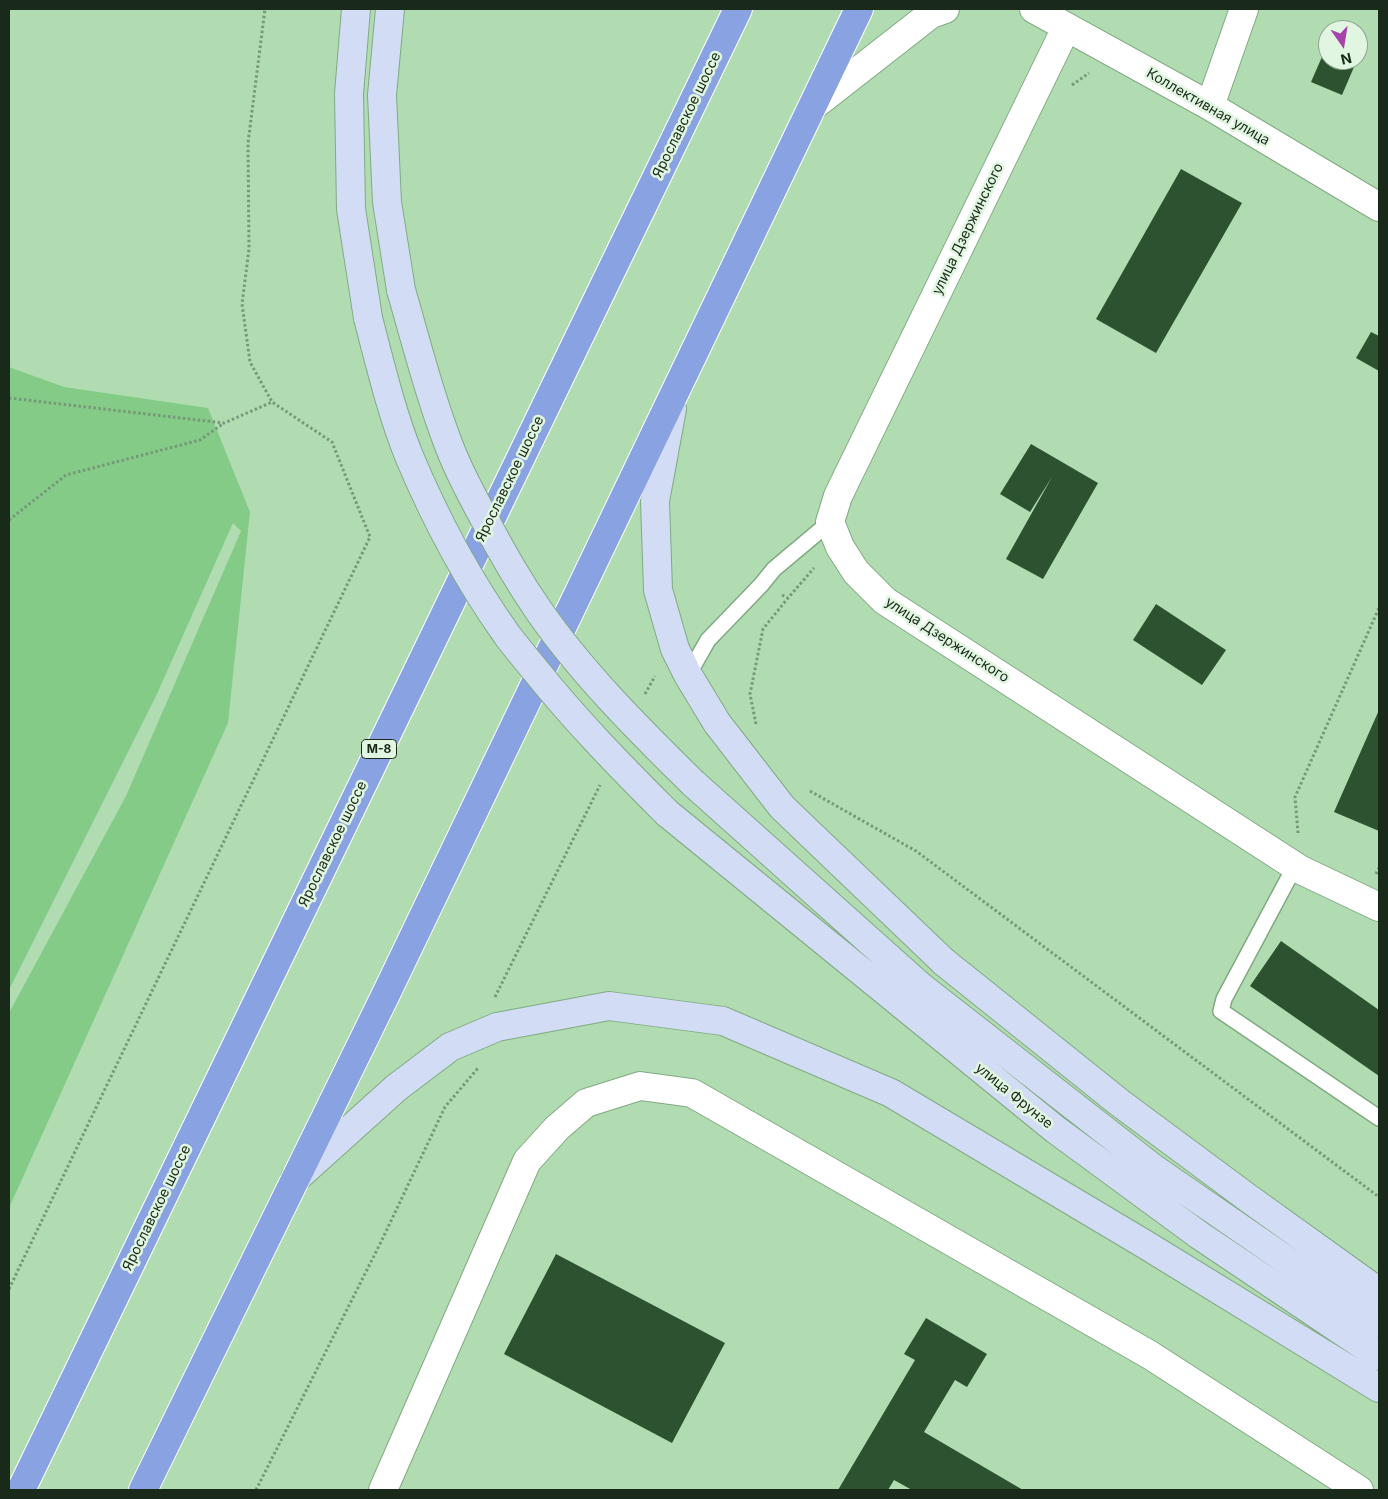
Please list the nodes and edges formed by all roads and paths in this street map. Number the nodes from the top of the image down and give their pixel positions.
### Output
1 (265, 9) edge
2 (356, 9) edge
3 (390, 9) edge
4 (738, 9) edge
5 (859, 9) edge
6 (945, 9) edge
7 (1033, 9) edge
8 (1244, 9) edge
9 (1066, 28) junction
10 (1210, 106) junction
11 (812, 107) junction
12 (1379, 207) edge
13 (675, 392) junction
14 (9, 398) edge
15 (272, 402) junction
16 (224, 423) junction
17 (9, 520) edge
18 (830, 522) junction
19 (788, 598) dead end
20 (1379, 608) edge
21 (688, 675) junction
22 (757, 727) dead end
23 (803, 788) dead end
24 (1298, 868) junction
25 (1378, 904) edge
26 (480, 1067) dead end
27 (1379, 1118) edge
28 (294, 1180) junction
29 (1379, 1197) edge
30 (9, 1289) edge
31 (1379, 1292) edge
32 (1379, 1324) edge
33 (1379, 1356) edge
34 (1379, 1388) edge
35 (20, 1490) edge
36 (142, 1490) edge
37 (256, 1490) edge
38 (382, 1490) edge
39 (1359, 1490) edge

1 - 15 path
2 - 33 main road, улица Фрунзе, bridge
3 - 32 main road, улица Фрунзе, bridge
4 - 35 highway, Ярославское шоссе / М-8
5 - 11 highway
6 - 11 street
7 - 9 street, Коллективная улица
8 - 10 street
9 - 10 street, Коллективная улица
9 - 18 street, улица Дзержинского
10 - 12 street, Коллективная улица
11 - 13 highway
13 - 21 main road
13 - 28 highway
14 - 16 path
15 - 16 path
15 - 30 path
16 - 17 path
18 - 21 lane
18 - 24 street, улица Дзержинского
19 - 22 path
20 - 24 path
21 - 31 main road
23 - 29 path
24 - 25 street, улица Дзержинского
24 - 27 lane
26 - 37 path
28 - 34 main road
28 - 36 highway
38 - 39 street

